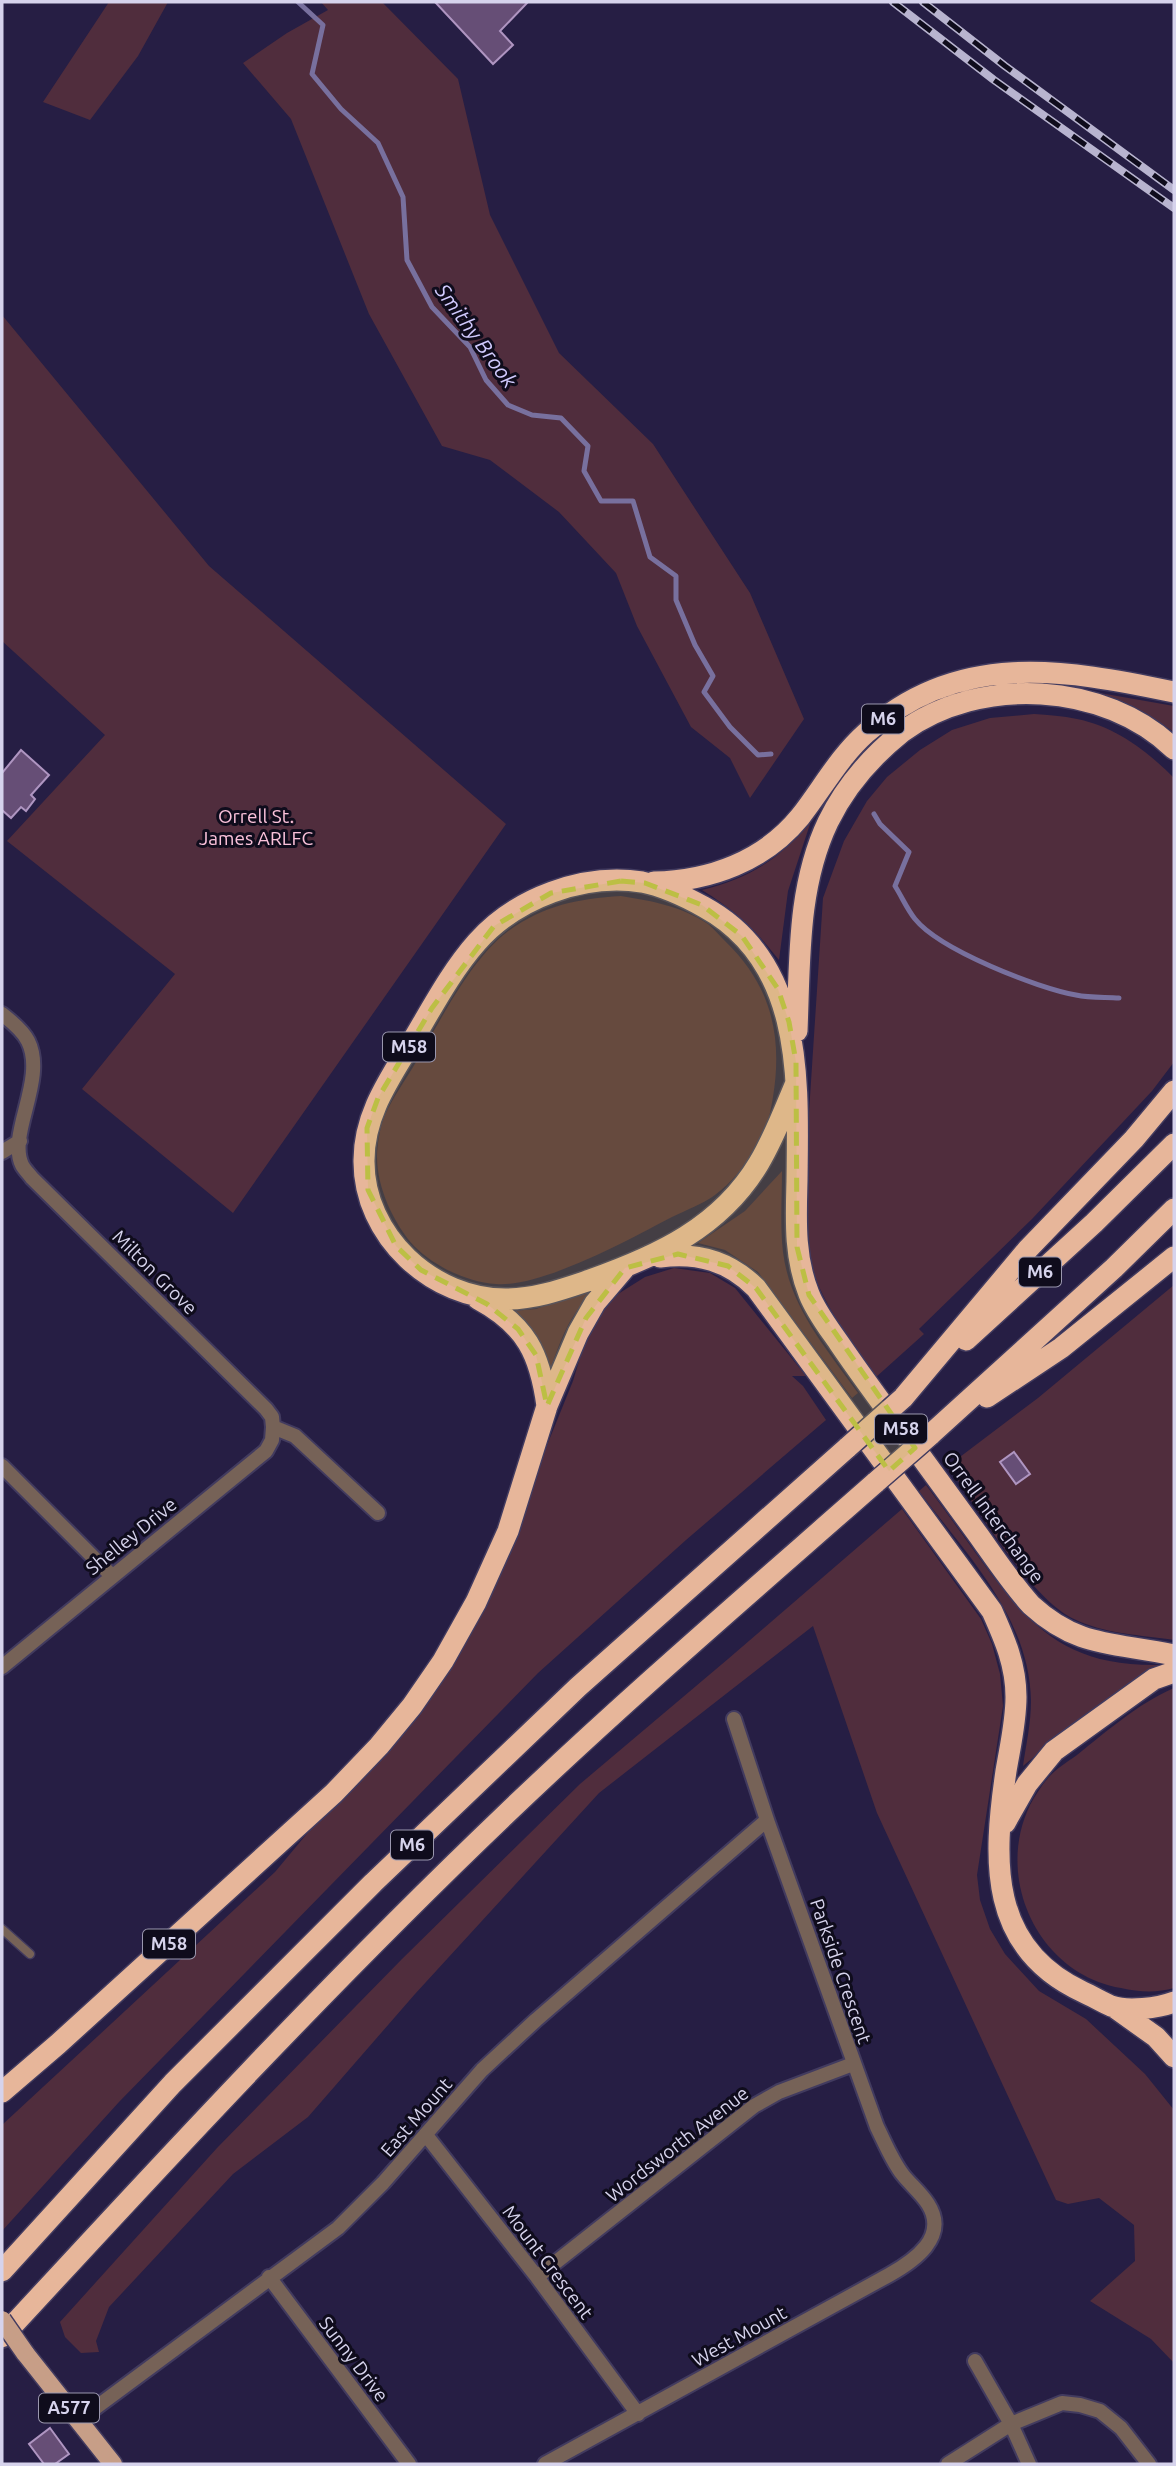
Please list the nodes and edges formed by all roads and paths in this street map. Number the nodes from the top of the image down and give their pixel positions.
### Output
1 (1174, 692) edge
2 (1174, 749) edge
3 (645, 883) junction
4 (2, 1014) edge
5 (796, 1062) junction
6 (795, 1085) junction
7 (1174, 1091) edge
8 (20, 1141) junction
9 (1174, 1144) edge
10 (2, 1152) edge
11 (1174, 1209) edge
12 (1174, 1257) edge
13 (648, 1258) junction
14 (625, 1268) junction
15 (473, 1296) junction
16 (903, 1398) junction
17 (547, 1406) junction
18 (273, 1427) junction
19 (930, 1434) junction
20 (2, 1466) edge
21 (377, 1513) dead end
22 (112, 1576) junction
23 (1174, 1655) edge
24 (2, 1667) edge
25 (1174, 1672) edge
26 (734, 1719) dead end
27 (767, 1820) junction
28 (1000, 1831) junction
29 (2, 1929) edge
30 (30, 1954) dead end
31 (1174, 2002) edge
32 (1114, 2007) junction
33 (1174, 2057) edge
34 (853, 2064) junction
35 (2, 2092) edge
36 (426, 2135) junction
37 (933, 2224) joint
38 (2, 2271) edge
39 (269, 2277) junction
40 (537, 2277) junction
41 (2, 2320) edge
42 (2, 2337) edge
43 (975, 2361) dead end
44 (638, 2414) junction
45 (79, 2420) junction
46 (1011, 2424) junction
47 (111, 2463) edge
48 (409, 2464) edge
49 (545, 2464) edge
50 (948, 2464) edge
51 (1029, 2464) edge
52 (1149, 2464) edge

1 - 3 highway, M6
2 - 5 highway, M6
3 - 5 highway, Orrell Interchange / M58
3 - 15 highway, Orrell Interchange / M58
4 - 8 street, Milton Grove
5 - 6 highway, Orrell Interchange / M58
6 - 13 highway, Orrell Interchange / M58
6 - 23 highway, Orrell Interchange / M58
7 - 16 highway, M6
8 - 10 street
8 - 18 street, Milton Grove
9 - 16 highway, M6
11 - 19 highway, M6
12 - 19 highway, M6
13 - 14 highway, Orrell Interchange / M58
13 - 28 highway, Orrell Interchange / M58
14 - 15 highway, Orrell Interchange / M58
14 - 17 highway, M58
15 - 17 highway, M58
16 - 38 highway, M6, bridge
17 - 35 highway, M58
18 - 21 street, Milton Grove
18 - 22 street, Shelley Drive
19 - 42 highway, M6, bridge
20 - 22 street
22 - 24 street, Shelley Drive
25 - 28 highway, Orrell Interchange / M58
26 - 27 street, Parkside Crescent
27 - 34 street, Parkside Crescent
27 - 36 street, East Mount
28 - 32 highway, Orrell Interchange / M58
29 - 30 lane
31 - 32 highway, Orrell Interchange / M58
32 - 33 highway, M58
34 - 37 street, Parkside Crescent
34 - 40 street, Wordsworth Avenue
36 - 39 street, East Mount
36 - 40 street, Mount Crescent
37 - 44 street, West Mount
39 - 45 street, East Mount
39 - 48 street, Sunny Drive
40 - 44 street, Mount Crescent
41 - 45 main road, A577, bridge
43 - 46 street
44 - 49 street, West Mount
45 - 47 main road, A577
46 - 50 street
46 - 51 street
46 - 52 street

